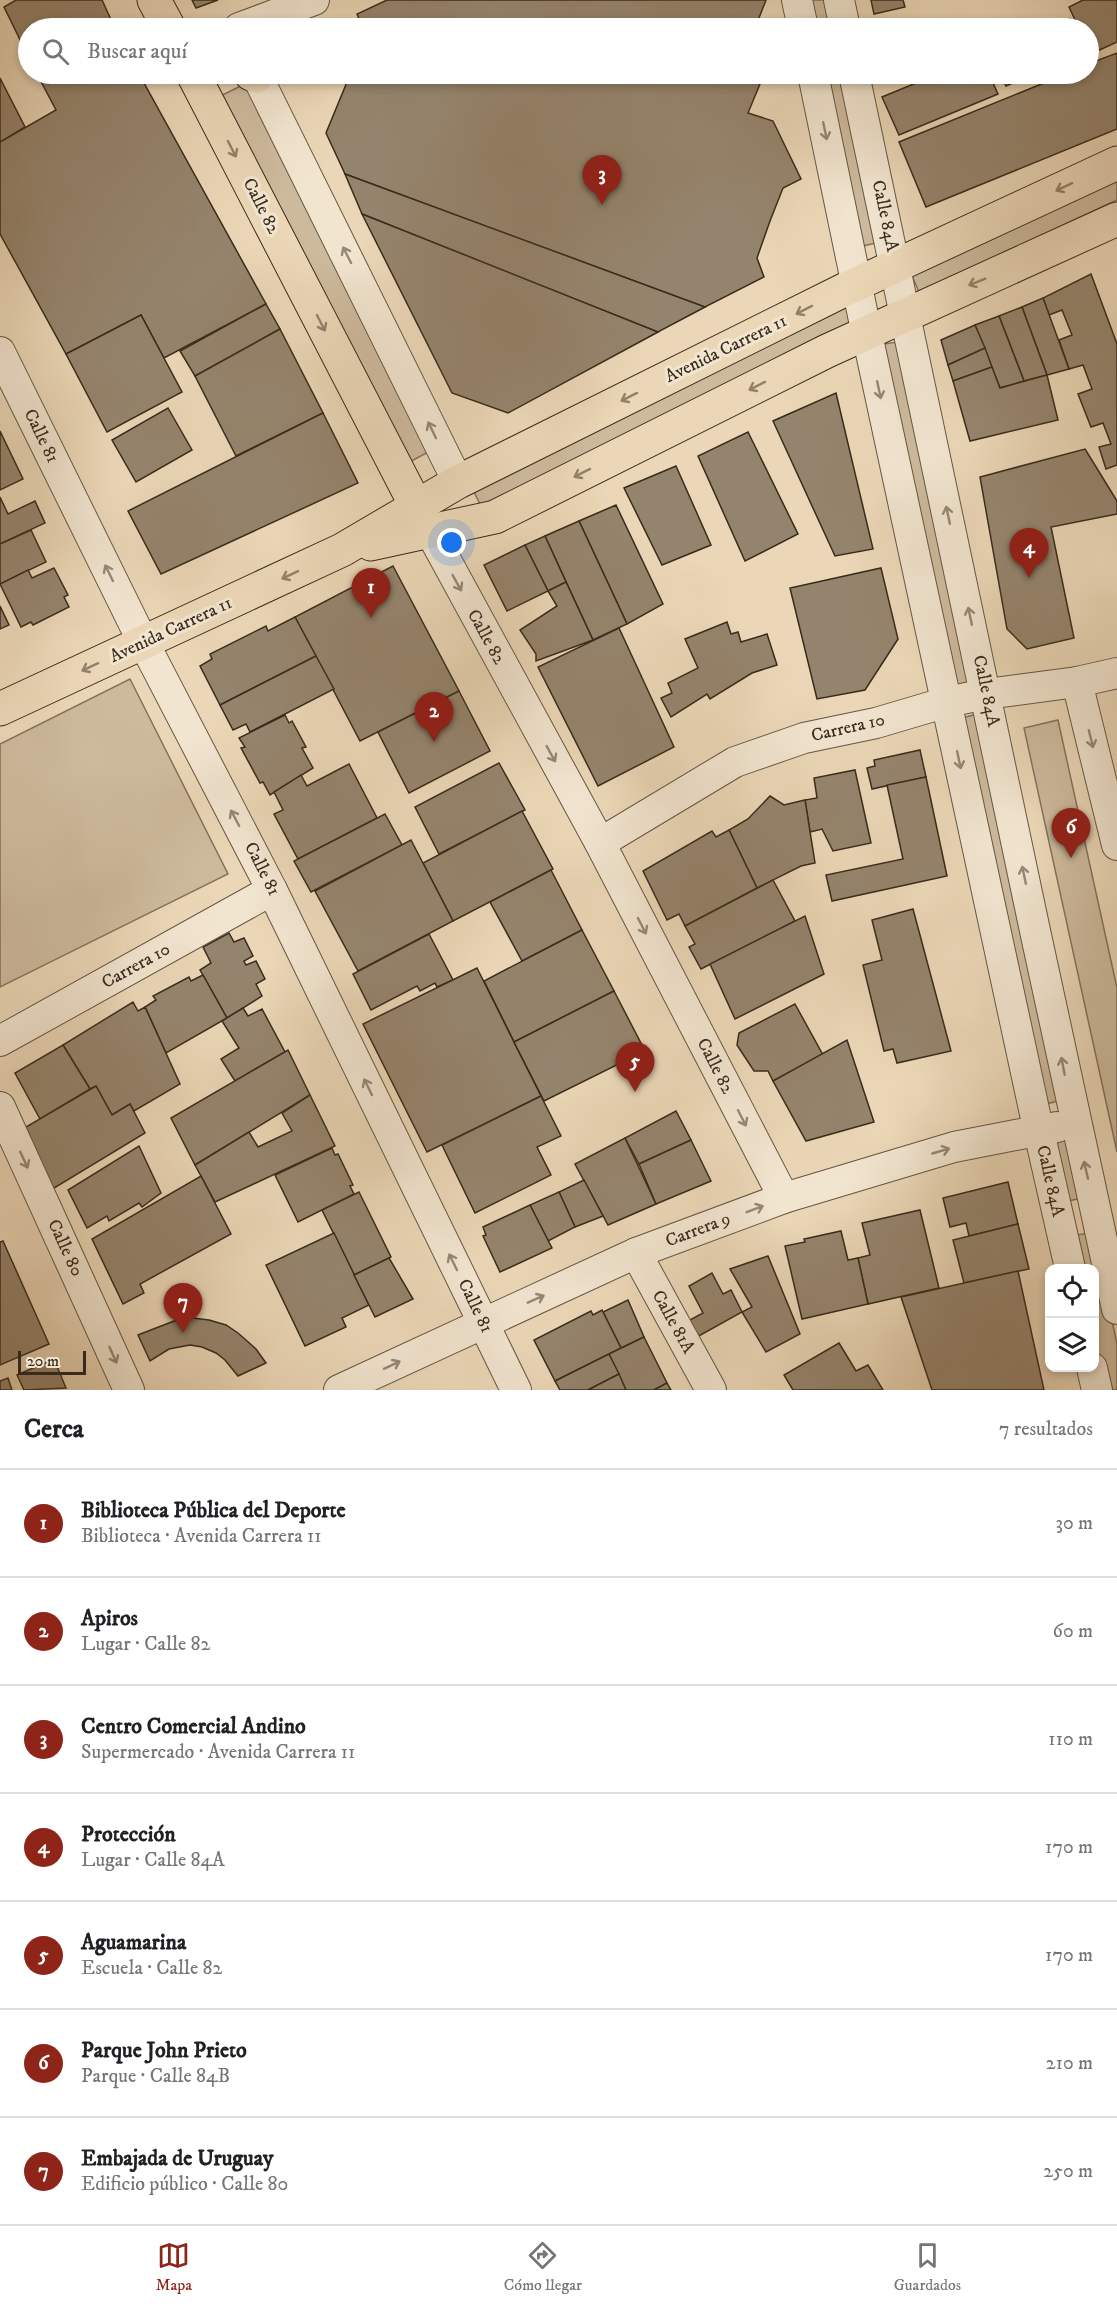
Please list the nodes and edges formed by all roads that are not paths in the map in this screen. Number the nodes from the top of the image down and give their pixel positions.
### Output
1 (154, 0) edge
2 (315, 0) edge
3 (797, 0) edge
4 (838, 0) edge
5 (164, 18) edge
6 (266, 18) edge
7 (801, 18) edge
8 (842, 18) edge
9 (207, 84) edge
10 (260, 84) edge
11 (815, 84) edge
12 (856, 84) edge
13 (1117, 163) edge
14 (1117, 219) edge
15 (896, 266) junction
16 (856, 284) junction
17 (906, 314) junction
18 (866, 333) junction
19 (0, 352) edge
20 (458, 482) junction
21 (423, 519) junction
22 (144, 643) junction
23 (1117, 673) edge
24 (1077, 682) junction
25 (986, 694) junction
26 (947, 702) junction
27 (0, 709) edge
28 (600, 843) junction
29 (1117, 845) edge
30 (270, 885) junction
31 (0, 1025) edge
32 (0, 1041) edge
33 (0, 1107) edge
34 (1075, 1123) junction
35 (1038, 1131) junction
36 (784, 1198) junction
37 (1106, 1208) edge
38 (1059, 1218) junction
39 (636, 1253) junction
40 (1069, 1264) edge
41 (1117, 1309) edge
42 (482, 1323) junction
43 (1093, 1372) edge
44 (129, 1390) edge
45 (339, 1390) edge
46 (516, 1390) edge
47 (711, 1390) edge
48 (1097, 1390) edge

1 - 5 main road
2 - 6 street
3 - 7 street
4 - 8 street
9 -> 21 main road, Calle 82
20 -> 10 street
11 -> 16 street, Calle 84A
12 - 15 street, Calle 84A
13 -> 15 main road, Avenida Carrera 11
14 -> 17 main road, Avenida Carrera 11
15 - 16 main road, Avenida Carrera 11
15 - 17 street, Calle 84A
16 - 18 street, Calle 84A
16 -> 20 main road, Avenida Carrera 11
17 - 18 main road, Avenida Carrera 11
25 -> 17 street, Calle 84A
18 -> 21 main road, Avenida Carrera 11
18 -> 26 street, Calle 84A
22 -> 19 street, Calle 81
20 - 21 main road, Avenida Carrera 11
21 -> 22 main road, Avenida Carrera 11
21 -> 28 street, Calle 82
22 -> 27 main road, Avenida Carrera 11
30 -> 22 street, Calle 81
23 - 24 street, Carrera 10
24 - 25 street, Carrera 10
24 -> 29 street
25 - 26 street, Carrera 10
34 -> 25 street, Calle 84A
26 - 28 street, Carrera 10
26 -> 35 street, Calle 84A
28 -> 36 street, Calle 82
30 - 31 street, Carrera 10
30 - 32 street, Carrera 10
42 -> 30 street, Calle 81
33 -> 44 street, Calle 80
34 - 35 street, Carrera 9
37 -> 34 street, Calle 84A
36 -> 35 street, Carrera 9
35 - 38 street, Calle 84A
39 -> 36 street, Carrera 9
37 - 38 street
37 - 41 street, Calle 84A
38 - 40 street, Calle 84A
42 -> 39 street, Carrera 9
39 - 47 street, Calle 81A
45 -> 42 street, Carrera 9
42 - 46 street, Calle 81
43 - 48 street

